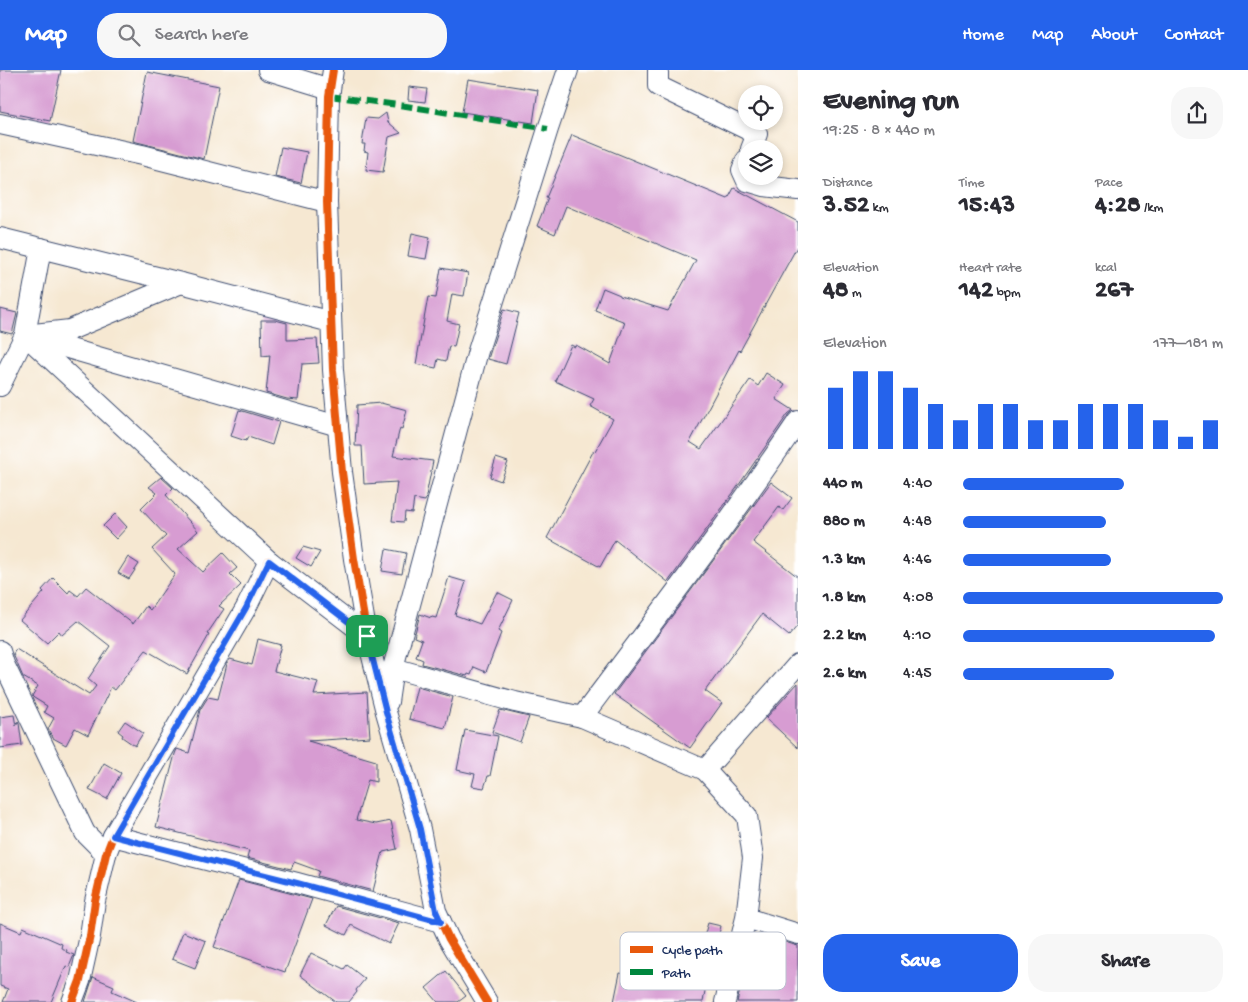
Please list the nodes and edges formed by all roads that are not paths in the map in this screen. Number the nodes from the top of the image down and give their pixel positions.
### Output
1 (268, 70) edge
2 (568, 70) edge
3 (658, 70) edge
4 (331, 79) edge
5 (0, 124) edge
6 (755, 140) edge
7 (761, 185) edge
8 (798, 190) edge
9 (326, 202) junction
10 (0, 238) edge
11 (41, 248) junction
12 (181, 283) junction
13 (331, 322) junction
14 (25, 335) junction
15 (0, 386) edge
16 (798, 421) edge
17 (338, 426) junction
18 (269, 561) junction
19 (367, 636) junction
20 (0, 651) edge
21 (798, 664) edge
22 (393, 668) junction
23 (386, 712) junction
24 (582, 717) junction
25 (705, 770) junction
26 (109, 845) junction
27 (746, 918) junction
28 (441, 922) junction
29 (742, 932) edge
30 (798, 934) edge
31 (72, 1002) edge
32 (487, 1002) edge

1 - 4 street
2 - 22 street
3 - 6 street
4 - 9 street
5 - 9 street
7 - 8 street
9 - 13 street
10 - 11 street
11 - 12 street
11 - 14 street
12 - 13 street
12 - 14 street
13 - 17 street
14 - 15 street
14 - 17 street
14 - 18 street
16 - 24 street
17 - 19 street
18 - 19 street
18 - 26 street
19 - 23 street
20 - 26 street
21 - 25 street
22 - 23 street
22 - 24 street
23 - 28 street
24 - 25 street
25 - 27 street
26 - 28 street
26 - 31 street
27 - 29 street
27 - 30 street
28 - 32 street

